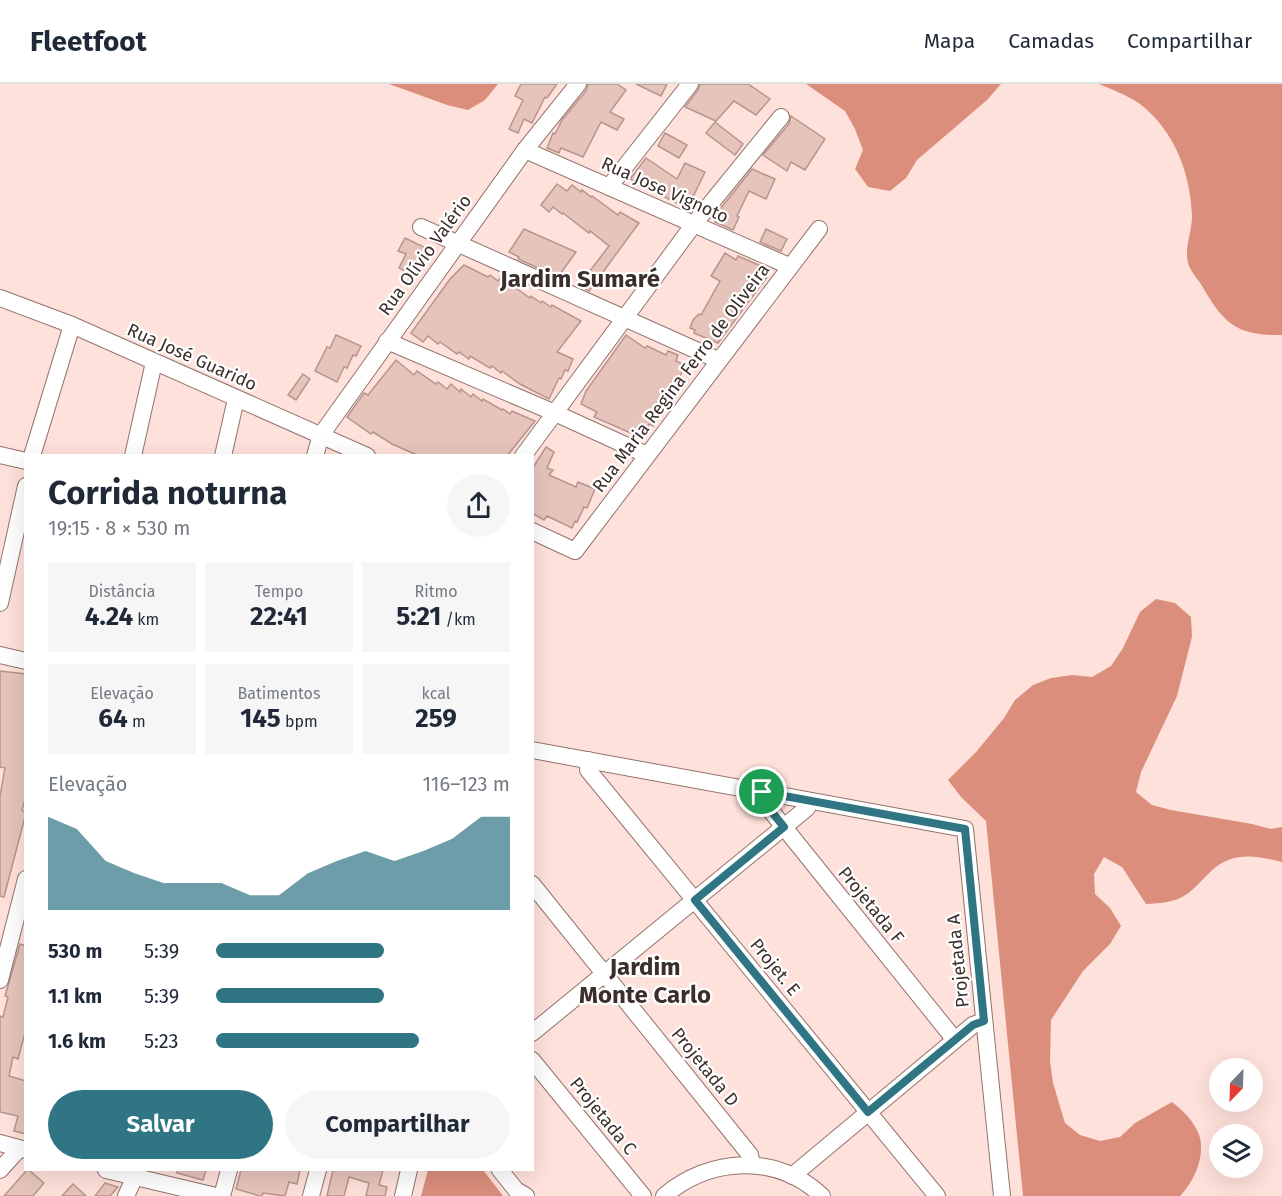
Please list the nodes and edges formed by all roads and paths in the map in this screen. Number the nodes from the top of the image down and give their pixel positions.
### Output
1 (578, 84) edge
2 (690, 84) edge
3 (781, 117) dead end
4 (525, 150) junction
5 (609, 187) junction
6 (694, 224) junction
7 (421, 227) dead end
8 (819, 229) dead end
9 (458, 244) junction
10 (789, 266) junction
11 (0, 298) edge
12 (622, 319) junction
13 (72, 325) junction
14 (387, 341) junction
15 (718, 360) junction
16 (154, 362) junction
17 (237, 399) junction
18 (555, 413) junction
19 (321, 435) junction
20 (33, 454) edge
21 (133, 454) edge
22 (223, 454) edge
23 (316, 454) edge
24 (363, 454) edge
25 (524, 454) edge
26 (0, 455) edge
27 (646, 455) junction
28 (24, 461) edge
29 (24, 495) edge
30 (534, 532) edge
31 (0, 603) edge
32 (0, 655) edge
33 (24, 661) edge
34 (534, 750) edge
35 (588, 760) junction
36 (762, 792) junction
37 (810, 801) junction
38 (784, 827) junction
39 (534, 886) edge
40 (24, 887) edge
41 (695, 900) junction
42 (13, 931) edge
43 (605, 974) junction
44 (0, 980) edge
45 (984, 1021) junction
46 (534, 1031) edge
47 (955, 1040) junction
48 (534, 1062) edge
49 (868, 1112) junction
50 (0, 1143) edge
51 (22, 1149) edge
52 (752, 1165) junction
53 (0, 1170) edge
54 (116, 1171) edge
55 (229, 1171) edge
56 (318, 1171) edge
57 (409, 1171) edge
58 (501, 1171) edge
59 (137, 1173) edge
60 (792, 1176) junction
61 (126, 1196) edge
62 (216, 1196) edge
63 (222, 1196) edge
64 (311, 1196) edge
65 (403, 1196) edge
66 (526, 1196) edge
67 (643, 1196) edge
68 (664, 1196) edge
69 (822, 1196) edge
70 (937, 1196) edge
71 (1002, 1196) edge

1 - 4 street, Rua Olívio Valério
2 - 5 street
3 - 6 street
4 - 5 street, Rua Jose Vignoto
4 - 9 street, Rua Olívio Valério
5 - 6 street, Rua Jose Vignoto
6 - 10 street, Rua Jose Vignoto
6 - 12 street
7 - 9 street
8 - 10 street, Rua Maria Regina Ferro de Oliveira
9 - 12 street
9 - 14 street, Rua Olívio Valério
10 - 15 street, Rua Maria Regina Ferro de Oliveira
11 - 13 street, Rua José Guarido
12 - 15 street
12 - 18 street
13 - 16 street, Rua José Guarido
13 - 20 street
14 - 18 street
14 - 19 street, Rua Olívio Valério
15 - 27 street, Rua Maria Regina Ferro de Oliveira
16 - 17 street, Rua José Guarido
16 - 21 street
17 - 19 street, Rua José Guarido
17 - 22 street
18 - 25 street
18 - 27 street
19 - 23 street, Rua Olívio Valério
19 - 24 street, Rua José Guarido
26 - 28 street
27 - 30 street, Rua Maria Regina Ferro de Oliveira
29 - 31 street
32 - 33 street
34 - 35 street
35 - 36 street
35 - 41 street, Projet. E
36 - 37 street
36 - 38 street, Projetada F
37 - 38 street
37 - 45 street, Projetada A
38 - 41 street
38 - 47 street, Projetada F
39 - 43 street, Projetada D
40 - 42 street
41 - 43 street
41 - 49 street, Projet. E
42 - 44 street
43 - 46 street
43 - 52 street, Projetada D
45 - 47 street
45 - 71 street, Projetada A
47 - 49 street
48 - 67 street, Projetada C
49 - 60 street
49 - 70 street, Projet. E
50 - 51 street
51 - 53 street
52 - 60 street
52 - 68 street
54 - 59 street
55 - 63 street
56 - 64 street
57 - 65 street
58 - 66 street
59 - 61 street
59 - 62 street
60 - 69 street

